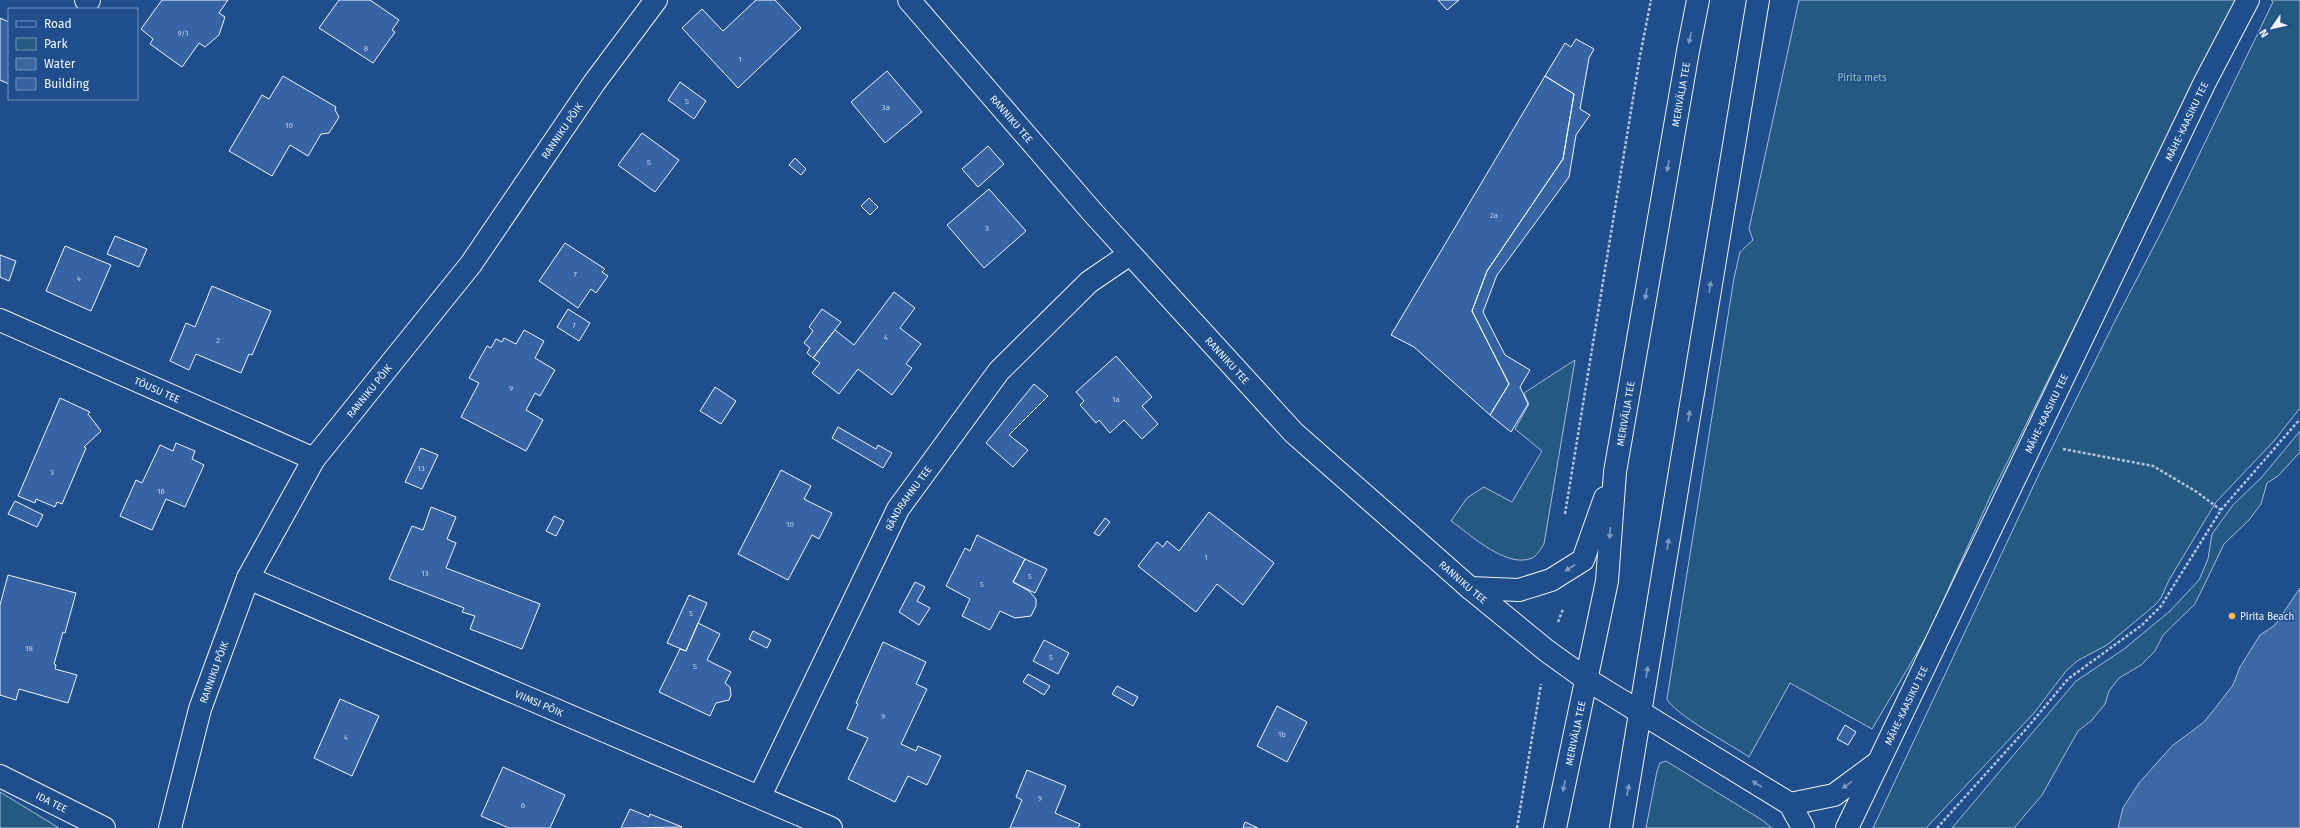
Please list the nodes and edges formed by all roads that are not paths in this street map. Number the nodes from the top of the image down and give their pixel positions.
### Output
1 (656, 0) edge
2 (909, 0) edge
3 (1698, 0) edge
4 (1758, 0) edge
5 (2248, 0) edge
6 (1130, 254) junction
7 (0, 320) edge
8 (314, 459) junction
9 (1615, 472) junction
10 (248, 578) junction
11 (1470, 588) junction
12 (1586, 679) junction
13 (1640, 711) junction
14 (1879, 762) junction
15 (0, 776) edge
16 (760, 796) junction
17 (1790, 804) junction
18 (104, 828) edge
19 (170, 828) edge
20 (831, 828) edge
21 (1555, 828) edge
22 (1621, 828) edge
23 (1802, 828) edge
24 (1847, 828) edge

1 - 8 street, RANNIKU PÕIK
2 - 6 street, RANNIKU TEE
3 -> 9 street, MERIVÄLJA TEE
13 -> 4 street
5 - 14 street, MÄHE-KAASIKU TEE
6 - 11 street, RANNIKU TEE
6 - 16 street, RÄNDRAHNU TEE
7 - 8 street, TÕUSU TEE
8 - 10 street, RANNIKU PÕIK
9 -> 11 street
9 -> 12 street, MERIVÄLJA TEE
10 - 16 street, VIIMSI PÕIK
10 - 19 street, RANNIKU PÕIK
11 - 12 street, RANNIKU TEE
12 - 13 street, RANNIKU TEE
12 -> 21 street, MERIVÄLJA TEE
17 -> 13 street, RANNIKU TEE
22 -> 13 street
14 -> 17 street
14 - 24 street, MÄHE-KAASIKU TEE
15 - 18 street, IDA TEE
16 - 20 street, VIIMSI PÕIK
17 - 23 street

